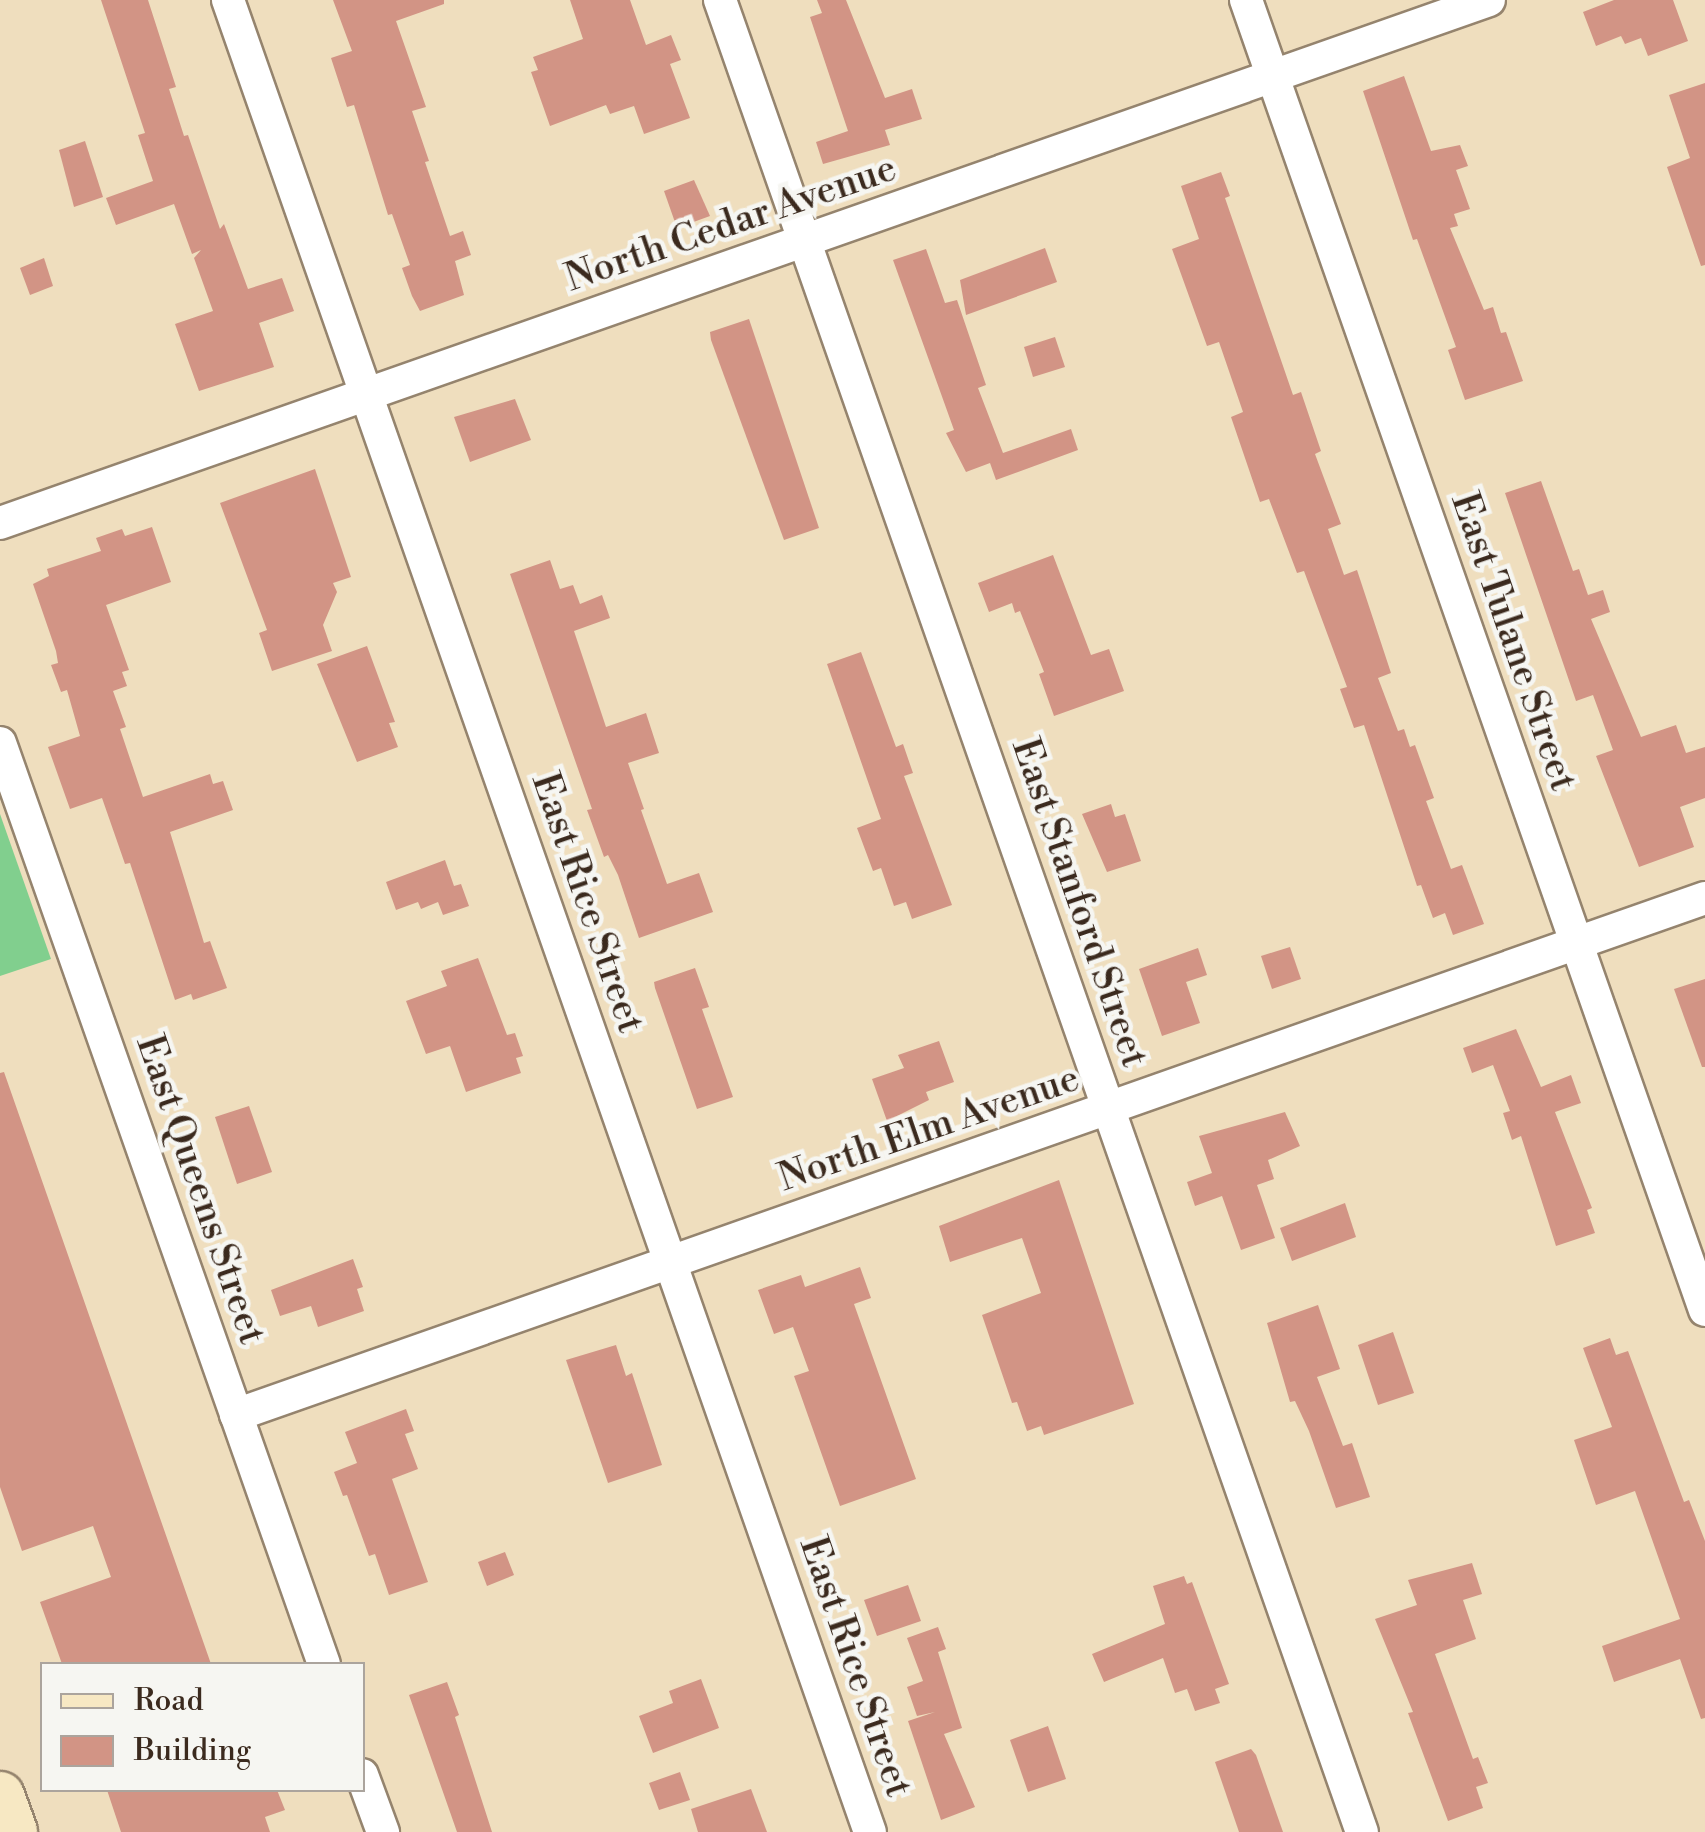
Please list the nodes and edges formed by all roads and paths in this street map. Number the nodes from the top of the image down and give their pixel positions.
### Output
1 (228, 0) edge
2 (720, 0) edge
3 (1246, 0) edge
4 (1489, 0) edge
5 (1272, 76) junction
6 (804, 241) junction
7 (367, 394) junction
8 (0, 524) edge
9 (0, 742) edge
10 (1705, 898) edge
11 (1576, 943) junction
12 (1108, 1108) junction
13 (670, 1262) junction
14 (1705, 1310) edge
15 (236, 1415) junction
16 (323, 1662) edge
17 (365, 1784) edge
18 (0, 1796) edge
19 (12, 1832) edge
20 (382, 1832) edge
21 (870, 1832) edge
22 (1362, 1832) edge

1 - 7 street, East Rice Street
2 - 6 street, East Stanford Street
3 - 5 street, East Tulane Street
4 - 5 street, North Cedar Avenue
5 - 6 street, North Cedar Avenue
5 - 11 street, East Tulane Street
6 - 7 street, North Cedar Avenue
6 - 12 street, East Stanford Street
7 - 8 street, North Cedar Avenue
7 - 13 street, East Rice Street
9 - 15 street, East Queens Street
10 - 11 street, North Elm Avenue
11 - 12 street, North Elm Avenue
11 - 14 street, East Tulane Street
12 - 13 street, North Elm Avenue
12 - 22 street, East Stanford Street
13 - 15 street, North Elm Avenue
13 - 21 street, East Rice Street
15 - 16 street, East Queens Street
17 - 20 street
18 - 19 main road

